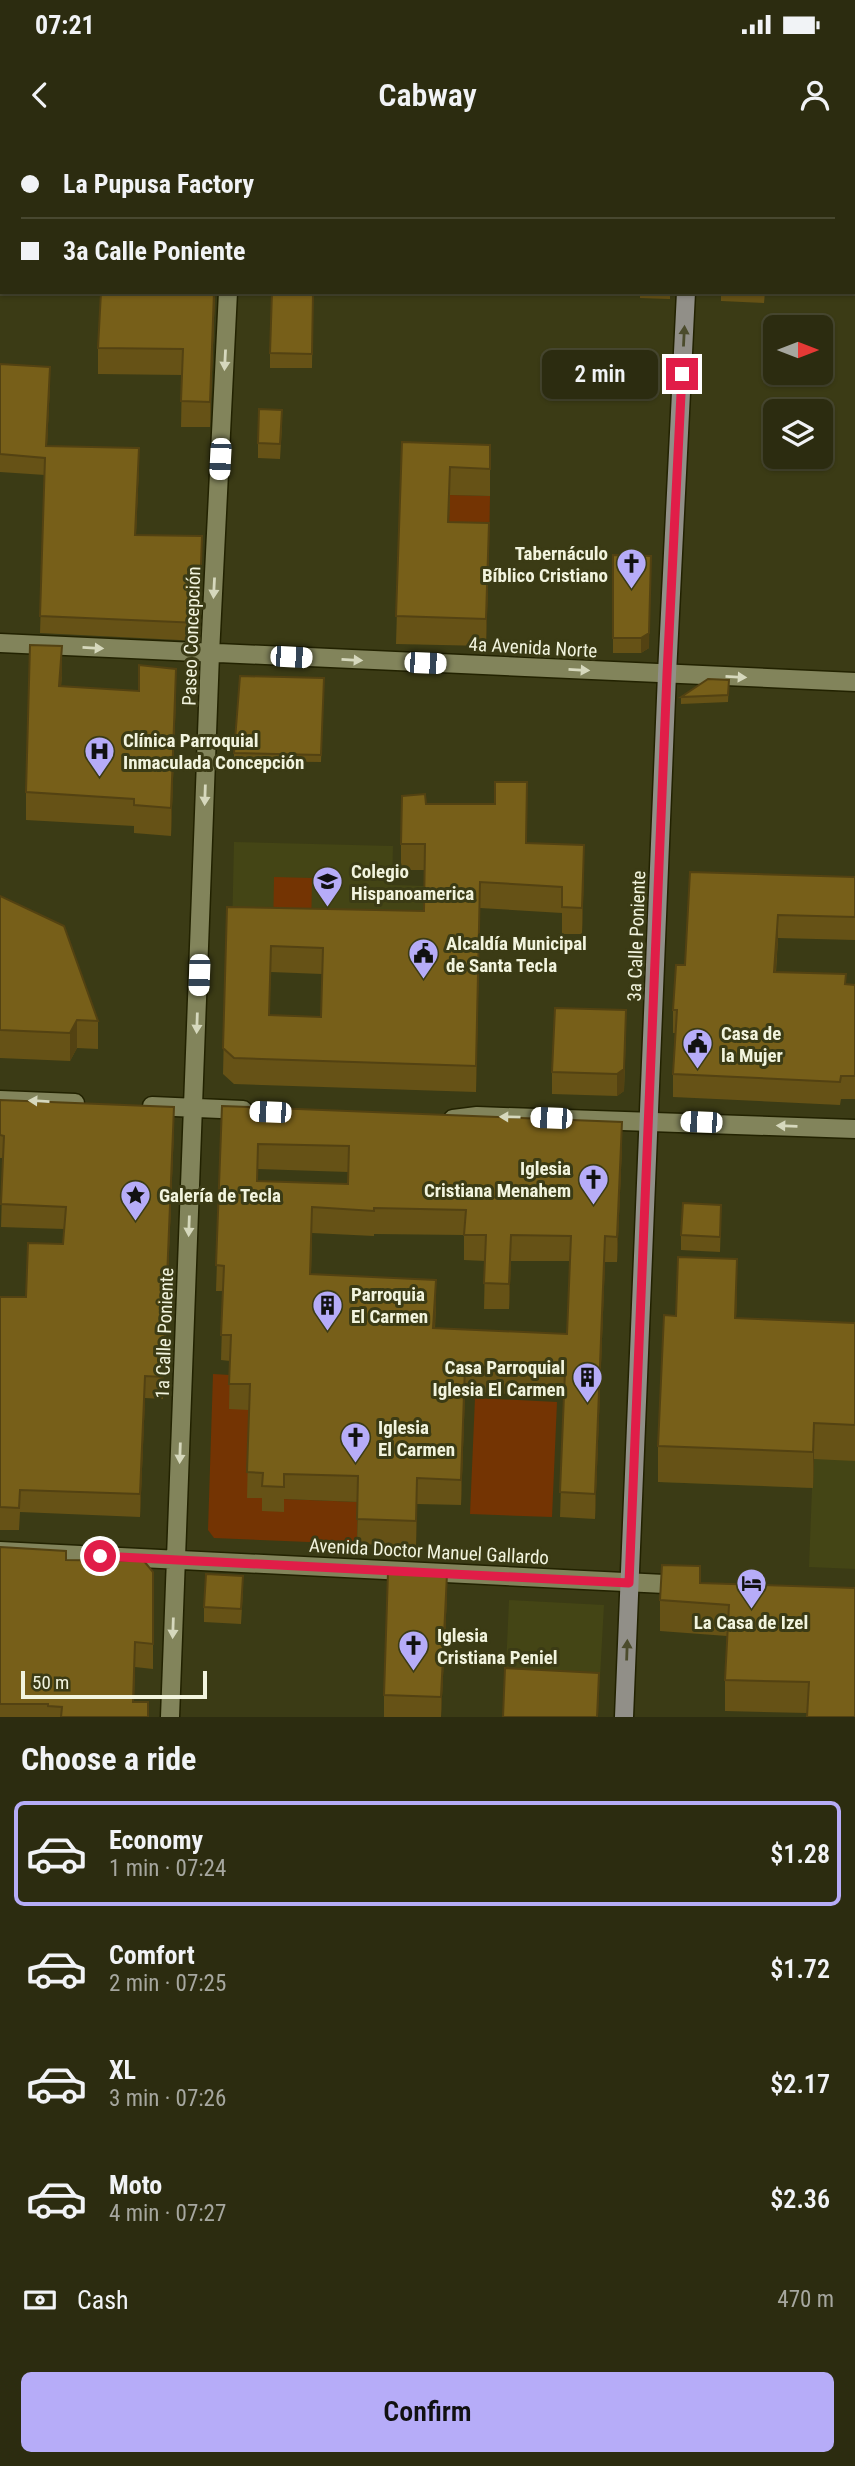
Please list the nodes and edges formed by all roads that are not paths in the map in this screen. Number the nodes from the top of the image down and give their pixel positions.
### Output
1 (228, 294) edge
2 (686, 294) edge
3 (0, 643) edge
4 (210, 654) junction
5 (667, 674) junction
6 (855, 682) edge
7 (0, 1100) edge
8 (97, 1104) edge
9 (139, 1106) edge
10 (194, 1108) junction
11 (261, 1111) edge
12 (434, 1119) edge
13 (649, 1120) junction
14 (855, 1129) edge
15 (0, 1551) edge
16 (175, 1560) junction
17 (629, 1583) junction
18 (696, 1586) edge
19 (170, 1717) edge
20 (624, 1717) edge

1 -> 4 street, Paseo Concepción
5 -> 2 street, 3a Calle Poniente
3 -> 4 street, 4a Avenida Norte
4 -> 5 street, 4a Avenida Norte
4 -> 10 street, Paseo Concepción
5 -> 6 street, 4a Avenida Norte
5 - 13 street, 3a Calle Poniente
8 -> 7 street
9 - 10 street
10 - 11 street
10 -> 16 street, 1a Calle Poniente
13 -> 12 street
14 -> 13 street
13 - 17 street, 3a Calle Poniente
15 - 16 street, Avenida Doctor Manuel Gallardo
16 - 17 street, Avenida Doctor Manuel Gallardo
16 -> 19 street, 1a Calle Poniente
17 - 18 street, Avenida Doctor Manuel Gallardo
20 -> 17 street, 3a Calle Poniente

